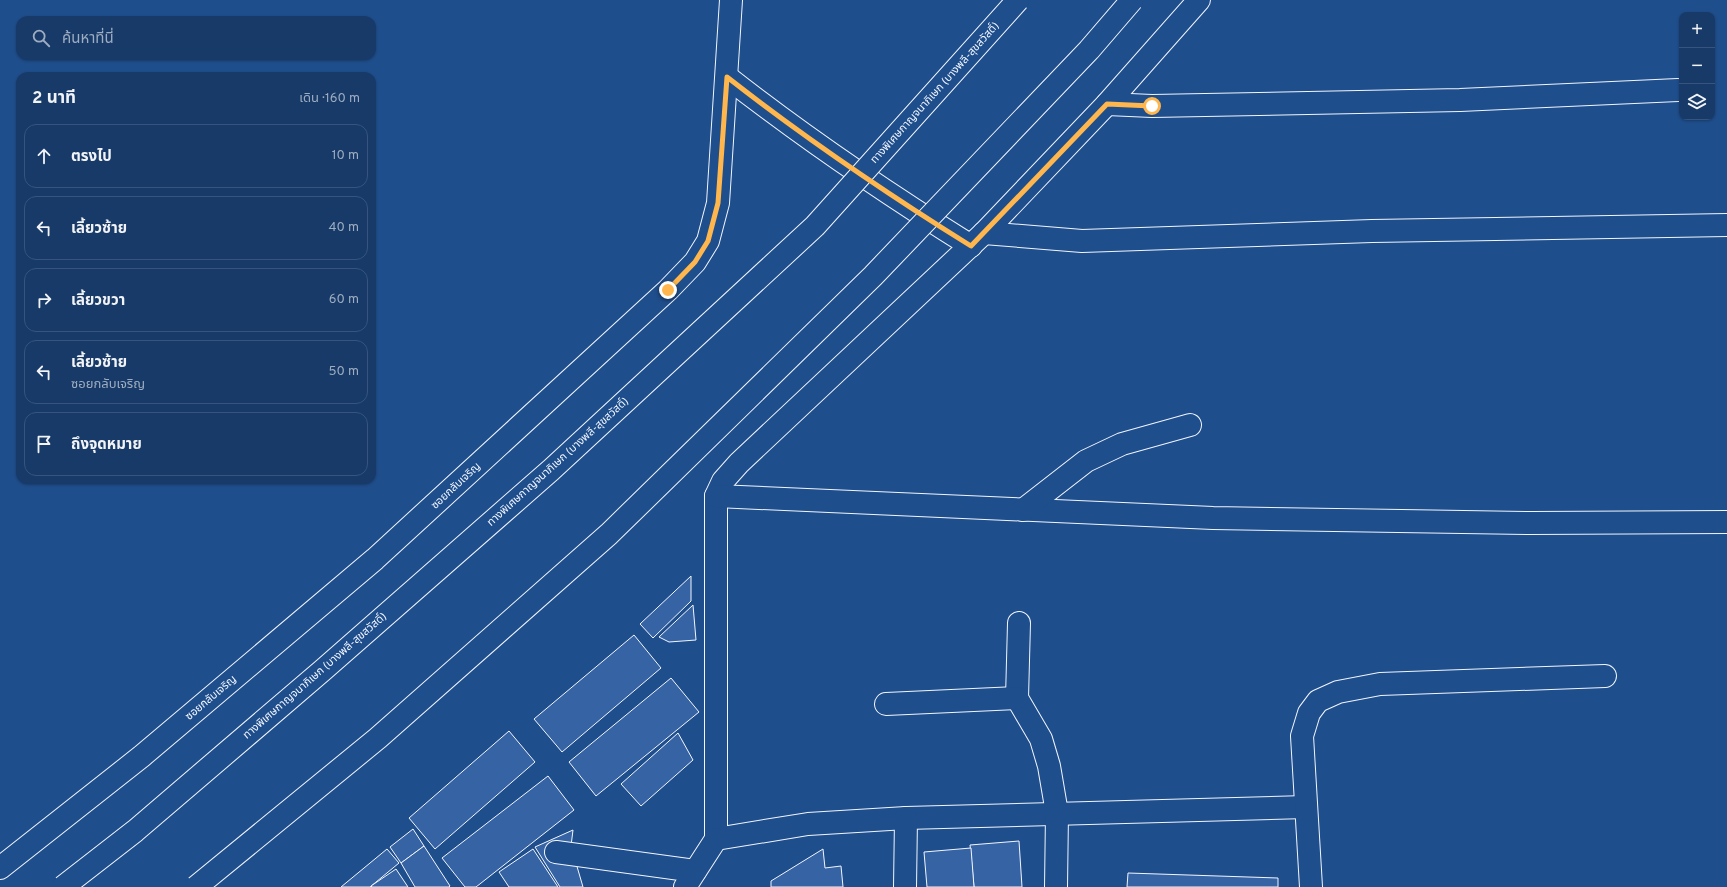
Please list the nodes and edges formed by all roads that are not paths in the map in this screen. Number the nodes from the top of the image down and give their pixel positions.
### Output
1 (731, 0) edge
2 (1018, 0) edge
3 (1132, 0) edge
4 (1199, 0) edge
5 (727, 77) junction
6 (1678, 90) dead end
7 (1107, 104) junction
8 (1727, 225) edge
9 (977, 239) junction
10 (1190, 425) dead end
11 (716, 496) junction
12 (1023, 510) junction
13 (1727, 522) edge
14 (1019, 623) dead end
15 (1605, 676) dead end
16 (1017, 698) junction
17 (886, 704) dead end
18 (1306, 807) junction
19 (1056, 813) junction
20 (906, 818) junction
21 (716, 839) junction
22 (556, 852) dead end
23 (0, 868) edge
24 (690, 879) edge
25 (63, 887) edge
26 (196, 887) edge
27 (905, 887) edge
28 (1056, 887) edge
29 (1311, 887) edge

1 - 5 main road, ซอยกลับเจริญ
2 - 25 main road, ทางพิเศษกาญจนาภิเษก (บางพลี-สุขสวัสดิ์), bridge
3 - 26 main road, bridge
4 - 7 main road
5 - 9 main road
5 - 23 main road, ซอยกลับเจริญ
6 - 7 main road
7 - 9 main road
8 - 9 main road
9 - 11 main road
10 - 12 main road
11 - 12 main road
11 - 21 main road
12 - 13 main road
14 - 16 main road
15 - 18 main road
16 - 17 main road
16 - 19 main road
18 - 19 main road
18 - 29 main road
19 - 20 main road
19 - 28 main road
20 - 21 main road
20 - 27 main road
21 - 24 main road
22 - 24 main road

